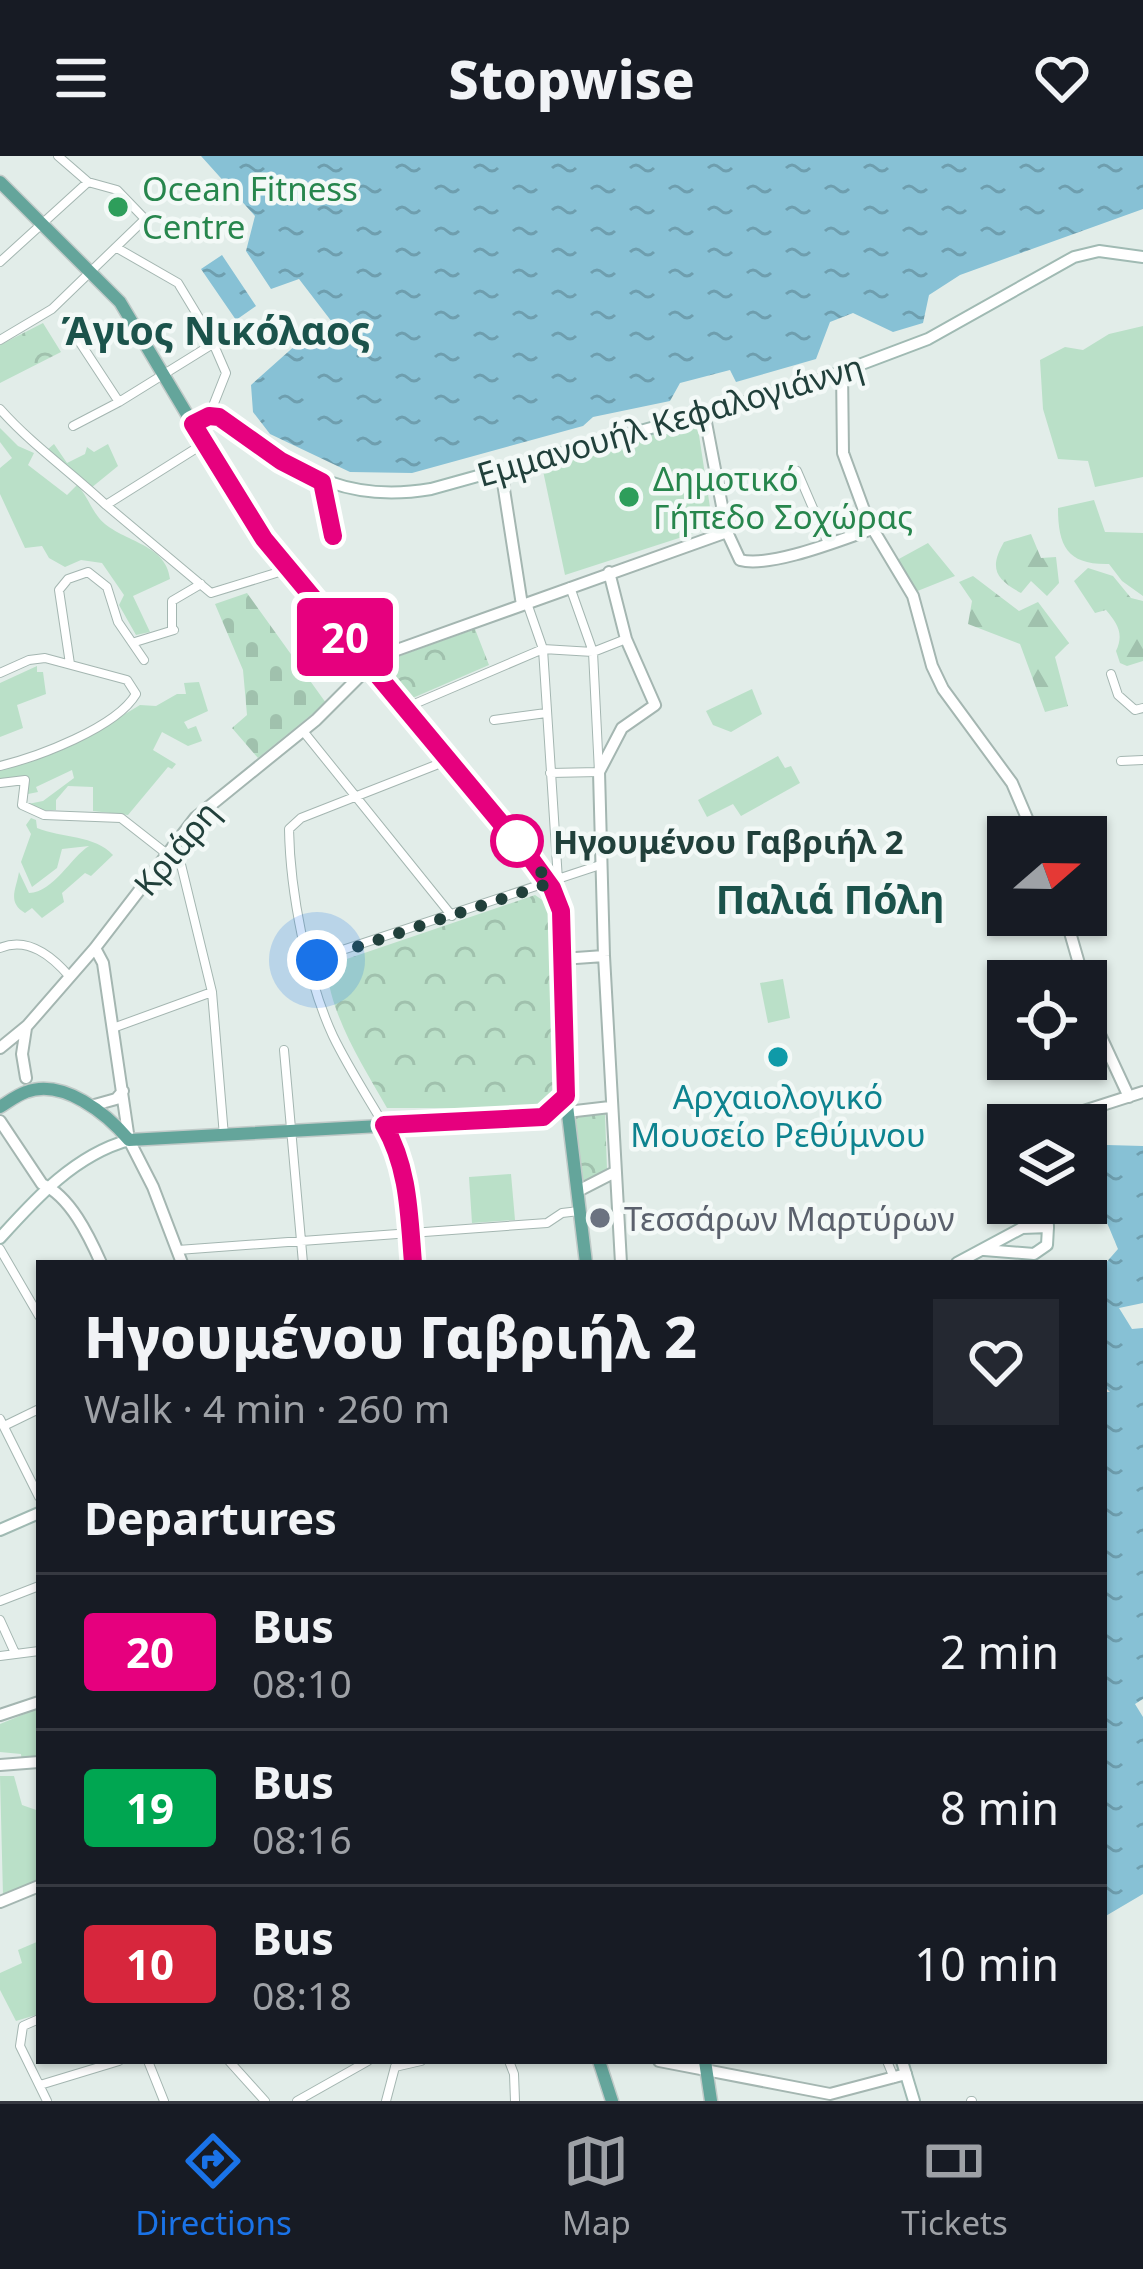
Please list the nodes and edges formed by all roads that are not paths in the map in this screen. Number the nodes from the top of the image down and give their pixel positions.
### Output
1 (58, 156) edge
2 (0, 182) edge
3 (88, 182) junction
4 (44, 224) junction
5 (117, 248) junction
6 (1143, 256) edge
7 (0, 262) edge
8 (93, 271) junction
9 (77, 338) dead end
10 (0, 340) edge
11 (212, 345) junction
12 (842, 370) junction
13 (164, 374) junction
14 (119, 403) junction
15 (0, 409) edge
16 (704, 412) junction
17 (209, 416) junction
18 (193, 424) junction
19 (73, 426) dead end
20 (204, 443) junction
21 (504, 469) junction
22 (797, 471) dead end
23 (106, 505) junction
24 (872, 529) junction
25 (728, 532) junction
26 (828, 543) junction
27 (290, 569) junction
28 (609, 572) junction
29 (202, 584) junction
30 (570, 587) junction
31 (525, 604) junction
32 (626, 639) junction
33 (135, 642) junction
34 (543, 649) junction
35 (592, 652) junction
36 (144, 660) dead end
37 (70, 664) junction
38 (368, 666) junction
39 (0, 673) edge
40 (1111, 674) dead end
41 (405, 708) junction
42 (1143, 708) edge
43 (546, 713) junction
44 (494, 721) dead end
45 (303, 730) junction
46 (448, 757) junction
47 (1143, 760) edge
48 (1121, 761) dead end
49 (0, 766) edge
50 (599, 772) junction
51 (550, 773) junction
52 (0, 783) edge
53 (356, 796) junction
54 (1026, 816) edge
55 (175, 842) junction
56 (166, 854) junction
57 (601, 865) junction
58 (554, 882) junction
59 (452, 916) junction
60 (0, 948) edge
61 (95, 948) junction
62 (604, 956) junction
63 (562, 959) junction
64 (309, 961) junction
65 (70, 977) junction
66 (212, 992) junction
67 (27, 1026) junction
68 (113, 1028) junction
69 (2, 1046) edge
70 (1107, 1049) edge
71 (284, 1050) dead end
72 (28, 1084) junction
73 (123, 1091) junction
74 (1143, 1092) edge
75 (566, 1096) junction
76 (1129, 1096) junction
77 (1104, 1104) edge
78 (91, 1106) junction
79 (0, 1107) edge
80 (610, 1107) junction
81 (567, 1112) junction
82 (543, 1117) junction
83 (0, 1121) edge
84 (384, 1125) junction
85 (291, 1133) junction
86 (224, 1136) junction
87 (569, 1136) junction
88 (129, 1140) junction
89 (615, 1172) junction
90 (51, 1188) junction
91 (578, 1191) junction
92 (580, 1210) junction
93 (1048, 1226) joint
94 (411, 1234) junction
95 (0, 1238) edge
96 (301, 1243) junction
97 (0, 1249) edge
98 (178, 1250) junction
99 (984, 1250) junction
100 (100, 1260) edge
101 (181, 1260) edge
102 (303, 1260) edge
103 (413, 1260) edge
104 (586, 1260) edge
105 (621, 1260) edge
106 (963, 1260) edge
107 (36, 1311) edge
108 (36, 1410) edge
109 (2, 1423) edge
110 (36, 1491) edge
111 (36, 1514) edge
112 (0, 1530) edge
113 (36, 1587) edge
114 (0, 1601) edge
115 (0, 1620) edge
116 (36, 1651) edge
117 (15, 1653) junction
118 (0, 1656) edge
119 (36, 1703) edge
120 (0, 1715) edge
121 (36, 1762) edge
122 (0, 1765) edge
123 (36, 1887) edge
124 (1, 1899) edge
125 (36, 2021) edge
126 (109, 2064) edge
127 (149, 2064) edge
128 (232, 2064) edge
129 (363, 2064) edge
130 (390, 2064) edge
131 (408, 2064) edge
132 (510, 2064) edge
133 (600, 2064) edge
134 (739, 2064) edge
135 (712, 2066) edge
136 (395, 2067) junction
137 (901, 2071) edge
138 (733, 2074) junction
139 (40, 2085) junction
140 (806, 2097) edge
141 (512, 2100) edge
142 (47, 2101) edge
143 (164, 2101) edge
144 (265, 2101) edge
145 (297, 2101) edge
146 (386, 2101) edge
147 (612, 2101) edge
148 (711, 2101) edge
149 (914, 2101) edge

1 - 3 street
2 - 4 main road
3 - 4 street
3 - 5 street
4 - 7 street
4 - 8 main road
5 - 8 street
5 - 11 street
6 - 12 street, Εμμανουήλ Κεφαλογιάννη
8 - 10 street
8 - 13 main road
9 - 14 street
11 - 13 street
11 - 17 street
12 - 16 street, Εμμανουήλ Κεφαλογιάννη
12 - 24 street
13 - 14 street
13 - 18 main road
14 - 19 street
15 - 23 street
16 - 21 street, Εμμανουήλ Κεφαλογιάννη
16 - 25 street
17 - 18 street
17 - 21 street, Εμμανουήλ Κεφαλογιάννη
18 - 20 main road
20 - 23 street
20 - 27 main road
21 - 31 street
22 - 26 street
23 - 29 street
24 - 26 street
24 - 54 street
25 - 26 street
25 - 28 street, Κριάρη
27 - 29 street
27 - 38 main road
28 - 30 street, Κριάρη
28 - 32 street
29 - 33 street
30 - 31 street, Κριάρη
30 - 35 street
31 - 34 street
31 - 38 street, Κριάρη
32 - 35 street
32 - 50 street
33 - 36 street
33 - 37 street
34 - 35 street
34 - 41 street
34 - 43 street
35 - 50 street
37 - 39 street
37 - 49 street
38 - 41 main road
38 - 45 street, Κριάρη
40 - 42 street
41 - 46 main road
43 - 44 street
43 - 51 street
45 - 53 street
45 - 55 street, Κριάρη
46 - 53 street
46 - 58 main road
47 - 48 street
50 - 51 street
50 - 57 street
51 - 58 street
52 - 56 street
53 - 59 street
53 - 64 street
55 - 56 street, Κριάρη
55 - 66 street
56 - 61 street, Κριάρη
57 - 58 street
57 - 62 street
58 - 59 street
58 - 63 main road
59 - 64 street
60 - 65 street
61 - 65 street, Κριάρη
61 - 68 street
62 - 63 street
62 - 80 street
63 - 75 main road
64 - 84 street
65 - 67 street, Κριάρη
66 - 68 street
66 - 86 street
67 - 69 street, Κριάρη
67 - 72 street
68 - 73 street
69 - 72 street
70 - 76 street
71 - 85 street
72 - 78 main road
72 - 79 main road
73 - 78 street
73 - 88 street
74 - 76 street
75 - 81 main road
75 - 82 main road
76 - 77 street
78 - 88 main road
80 - 81 street
80 - 89 street
81 - 87 main road
82 - 84 main road
82 - 87 main road
83 - 90 street
84 - 85 main road
84 - 94 main road
85 - 86 main road
85 - 96 street
86 - 88 main road
87 - 91 main road
88 - 90 street
88 - 98 street
89 - 91 street
89 - 105 street
90 - 95 street
90 - 100 street
91 - 92 main road
92 - 94 street
92 - 104 main road
93 - 99 street
93 - 99 street
94 - 96 street
94 - 103 main road
96 - 98 street
96 - 102 street
97 - 107 street
98 - 101 street
99 - 106 street
108 - 109 street
109 - 110 street
111 - 112 street
113 - 114 street
115 - 117 street
116 - 117 street
117 - 118 street
119 - 120 street
121 - 122 street
123 - 124 street
125 - 139 street
126 - 139 street
127 - 143 street
128 - 144 street
129 - 145 street
130 - 136 street
131 - 136 street
132 - 141 street
133 - 147 main road
134 - 138 street
135 - 138 street
135 - 148 main road
136 - 146 street
137 - 140 street
137 - 149 street
138 - 140 street
139 - 142 street

